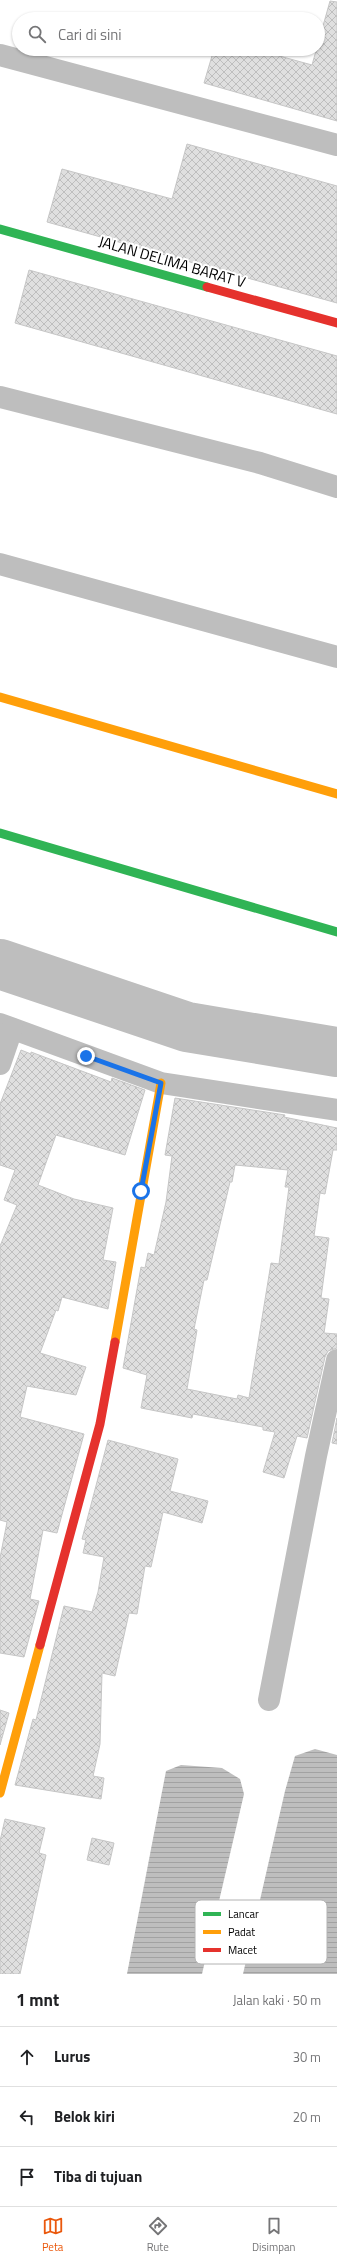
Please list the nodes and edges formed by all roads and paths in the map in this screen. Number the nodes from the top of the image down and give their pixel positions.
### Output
1 (0, 55) edge
2 (337, 145) edge
3 (0, 229) edge
4 (337, 323) edge
5 (0, 397) edge
6 (337, 487) edge
7 (0, 564) edge
8 (337, 656) edge
9 (0, 696) edge
10 (337, 794) edge
11 (0, 833) edge
12 (337, 932) edge
13 (6, 1026) edge
14 (0, 1064) edge
15 (161, 1083) junction
16 (337, 1110) edge
17 (337, 1360) edge
18 (269, 1700) dead end
19 (0, 1793) edge

1 - 2 street
3 - 4 street, JALAN DELIMA BARAT V
5 - 6 street
7 - 8 street
9 - 10 street
11 - 12 street
13 - 14 street
13 - 15 street
15 - 16 street
15 - 19 street
17 - 18 street

